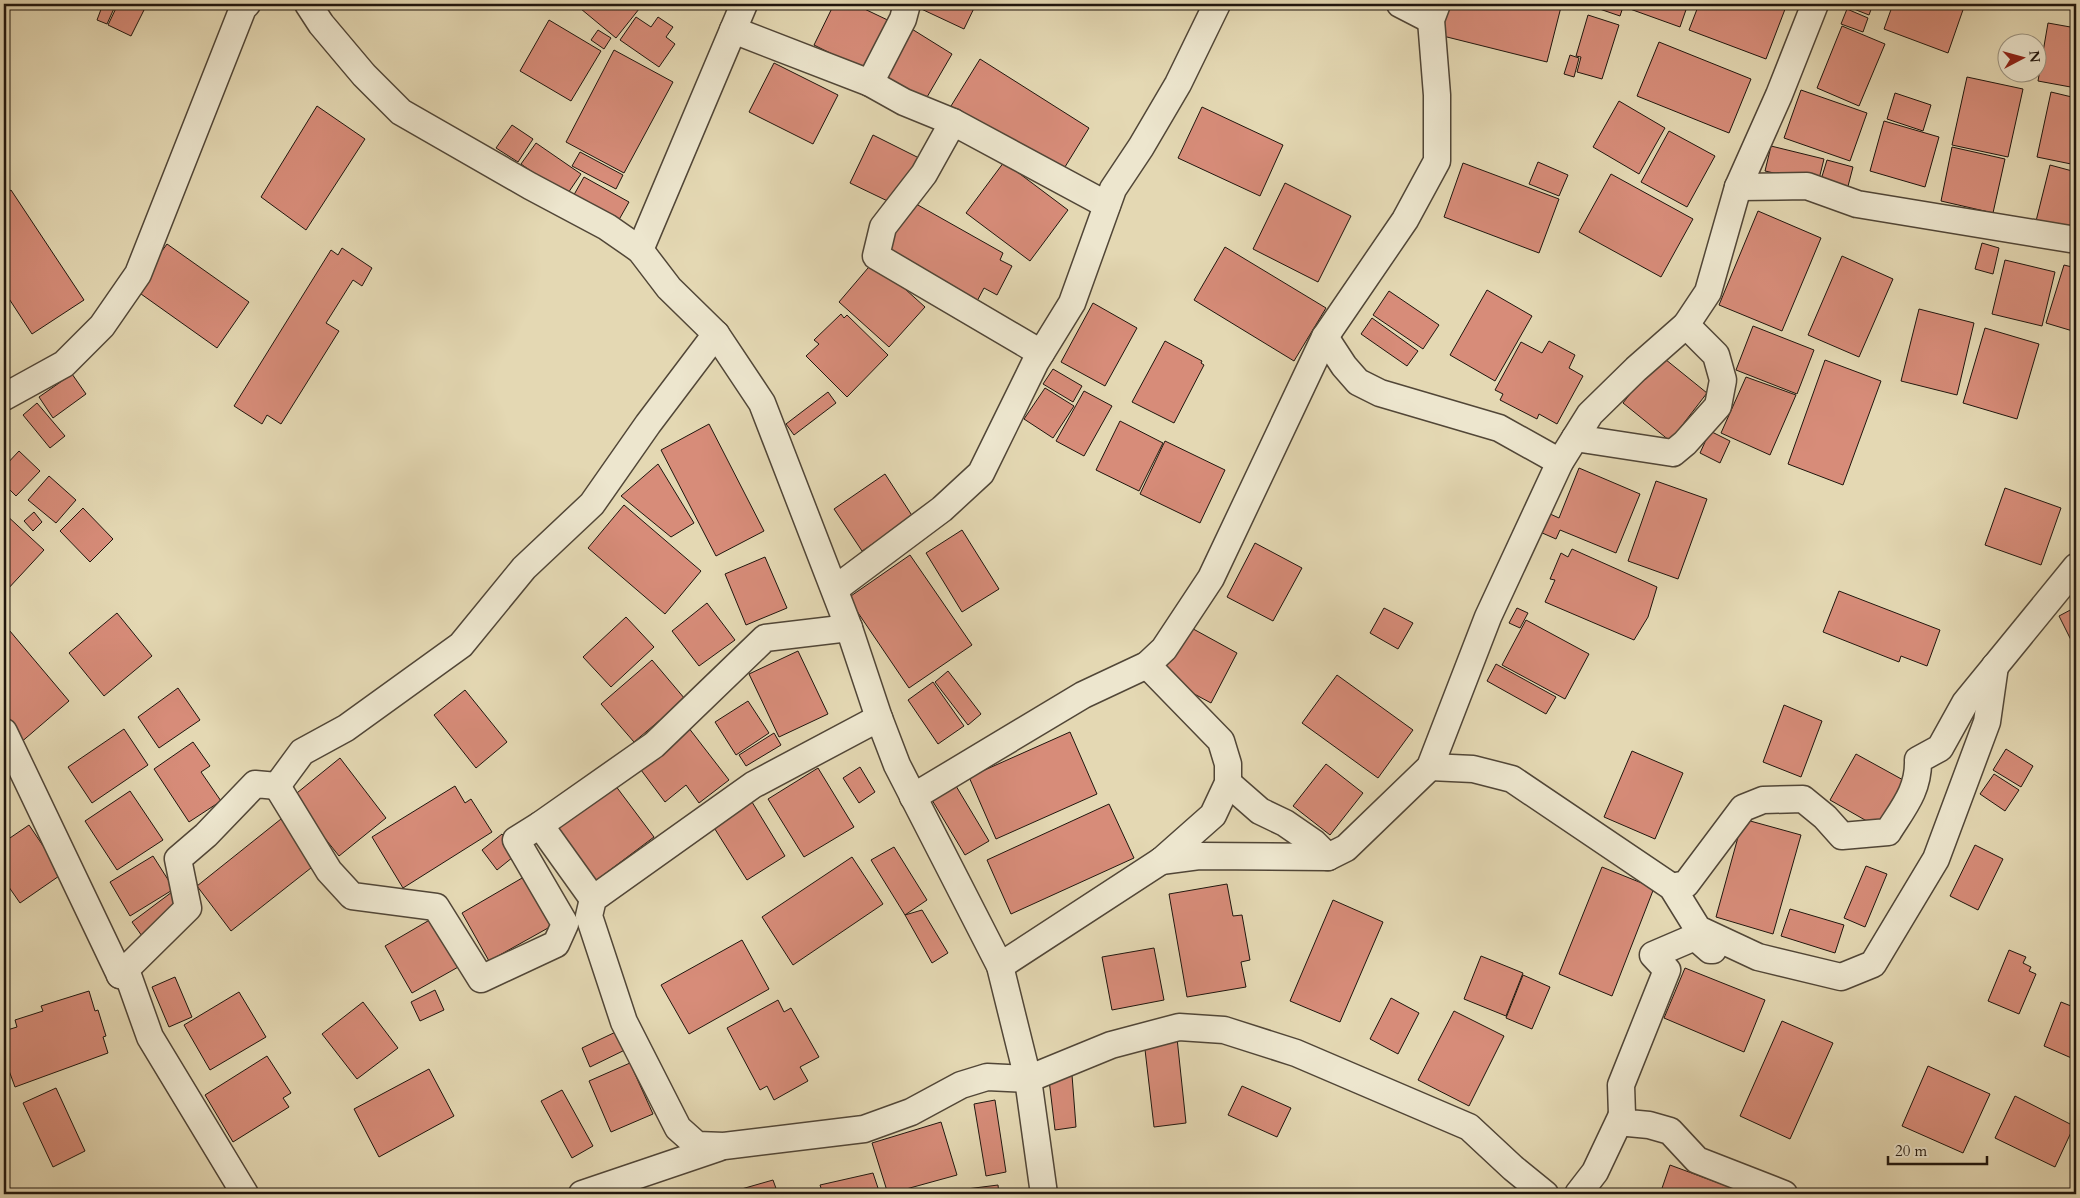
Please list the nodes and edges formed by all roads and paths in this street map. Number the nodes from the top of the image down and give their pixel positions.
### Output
1 (247, 4) edge
2 (744, 4) edge
3 (907, 4) edge
4 (1217, 4) edge
5 (1400, 4) edge
6 (1815, 4) edge
7 (313, 6) edge
8 (1434, 12) edge
9 (732, 30) junction
10 (870, 83) junction
11 (953, 122) junction
12 (1738, 188) junction
13 (1107, 205) junction
14 (2076, 240) edge
15 (640, 250) junction
16 (1686, 325) junction
17 (716, 334) junction
18 (1324, 337) junction
19 (1041, 353) junction
20 (4, 397) edge
21 (1575, 438) junction
22 (1560, 462) junction
23 (2076, 567) edge
24 (835, 589) junction
25 (850, 628) junction
26 (1147, 665) junction
27 (1996, 666) junction
28 (879, 718) junction
29 (4, 732) edge
30 (1430, 767) junction
31 (14, 777) edge
32 (1228, 783) junction
33 (277, 786) junction
34 (913, 797) junction
35 (540, 825) junction
36 (1328, 857) junction
37 (1161, 861) junction
38 (1672, 887) junction
39 (593, 900) junction
40 (1758, 957) junction
41 (1000, 966) junction
42 (120, 975) junction
43 (1028, 1079) junction
44 (1622, 1115) junction
45 (724, 1146) junction
46 (630, 1186) edge
47 (245, 1194) edge
48 (582, 1194) edge
49 (1044, 1194) edge
50 (1545, 1194) edge
51 (1578, 1194) edge
52 (1784, 1194) edge

1 - 20 street
2 - 9 street
3 - 10 street
4 - 13 street
5 - 8 street
6 - 12 street
7 - 15 street
8 - 18 street
9 - 10 street
9 - 15 street
10 - 11 street
11 - 13 street
11 - 19 street
12 - 14 street
12 - 16 street
13 - 19 street
15 - 17 street
16 - 21 street
16 - 21 street
17 - 24 street
17 - 33 street
18 - 22 street
18 - 26 street
19 - 24 street
21 - 22 street
22 - 30 street
23 - 27 street
24 - 25 street
25 - 28 street
25 - 35 street
26 - 32 street
26 - 34 street
27 - 38 street
27 - 40 street
28 - 34 street
28 - 39 street
29 - 31 street
30 - 36 street
30 - 38 street
31 - 42 street
32 - 36 street
32 - 37 street
33 - 35 street
33 - 42 street
34 - 41 street
35 - 39 street
36 - 37 street
37 - 41 street
38 - 40 street
39 - 45 street
40 - 44 street
41 - 43 street
42 - 47 street
43 - 45 street
43 - 49 street
43 - 50 street
44 - 51 street
44 - 52 street
45 - 46 street
46 - 48 street

